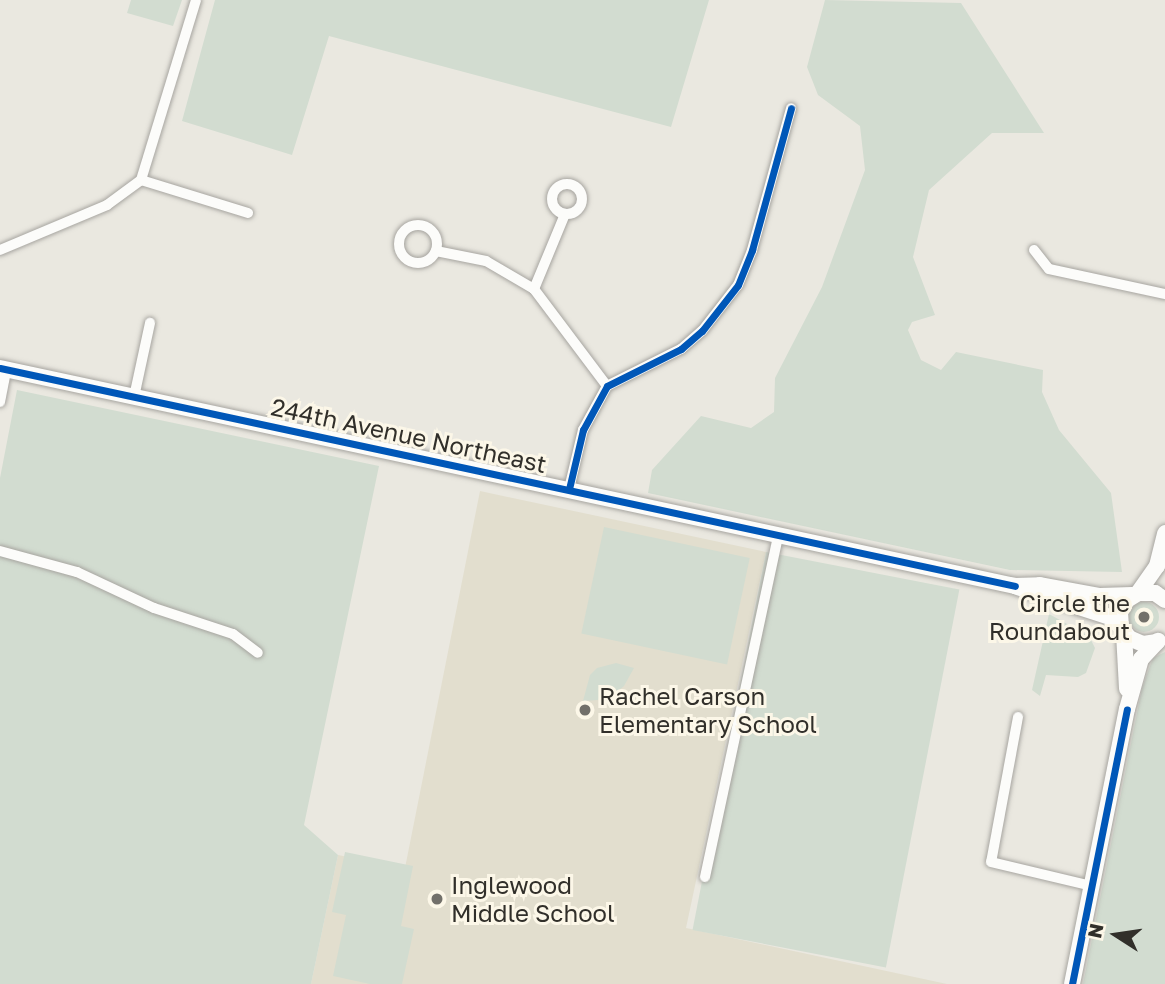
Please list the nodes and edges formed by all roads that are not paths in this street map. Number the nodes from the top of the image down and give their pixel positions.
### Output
1 (196, 0) edge
2 (791, 108) dead end
3 (141, 180) junction
4 (248, 213) dead end
5 (565, 214) dead end
6 (0, 250) edge
7 (1034, 250) dead end
8 (436, 251) dead end
9 (534, 289) junction
10 (1165, 294) edge
11 (150, 323) dead end
12 (3, 369) edge
13 (607, 386) junction
14 (134, 397) junction
15 (0, 402) edge
16 (569, 489) junction
17 (1165, 533) edge
18 (778, 536) junction
19 (0, 551) edge
20 (1015, 586) junction
21 (1135, 594) junction
22 (1165, 600) edge
23 (1123, 630) junction
24 (1163, 638) edge
25 (258, 653) dead end
26 (1127, 709) junction
27 (1018, 716) dead end
28 (705, 877) dead end
29 (1092, 886) junction
30 (1072, 984) edge

1 - 3 street
2 - 13 street
3 - 4 street
3 - 6 street
5 - 9 street
7 - 10 street
8 - 9 street
9 - 13 street
11 - 14 street
12 - 14 street, 244th Avenue Northeast
12 - 15 street
13 - 16 street
14 - 16 street, 244th Avenue Northeast
16 - 18 street, 244th Avenue Northeast
17 - 21 street
18 - 20 street, 244th Avenue Northeast
18 - 28 street
19 - 25 street
20 - 21 street, 244th Avenue Northeast
20 - 23 street, 244th Avenue Northeast
21 - 22 street, 244th Avenue Northeast
21 - 23 street
23 - 24 street, 244th Avenue Northeast
23 - 26 street
24 - 26 street
26 - 29 street
27 - 29 street
29 - 30 street

